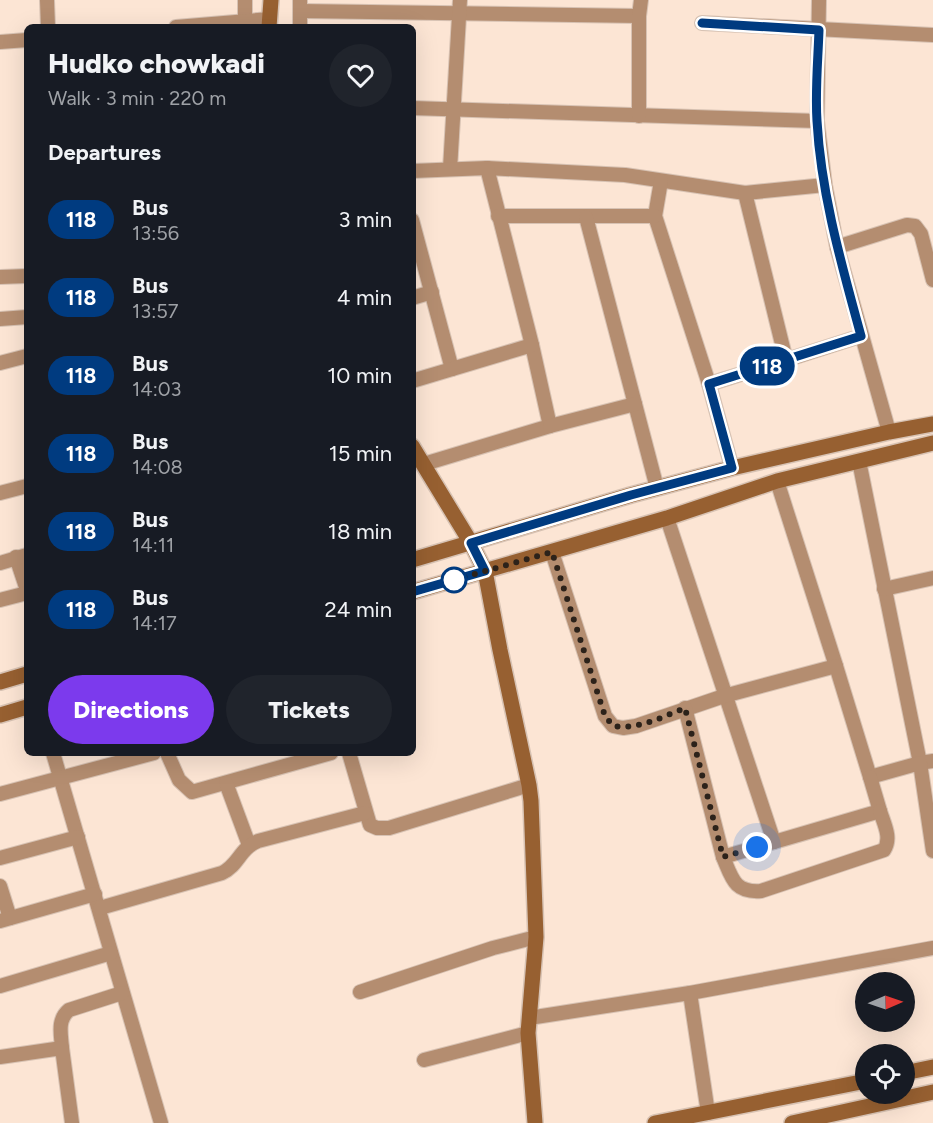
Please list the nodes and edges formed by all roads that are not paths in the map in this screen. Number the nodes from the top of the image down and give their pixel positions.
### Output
1 (47, 0) edge
2 (245, 0) edge
3 (271, 0) edge
4 (641, 0) edge
5 (819, 0) edge
6 (300, 5) edge
7 (460, 7) edge
8 (639, 16) junction
9 (245, 21) junction
10 (270, 23) edge
11 (702, 23) dead end
12 (48, 24) edge
13 (210, 24) edge
14 (300, 24) edge
15 (819, 30) junction
16 (933, 35) edge
17 (24, 40) edge
18 (0, 42) edge
19 (416, 108) edge
20 (454, 109) junction
21 (639, 116) junction
22 (817, 121) junction
23 (487, 168) junction
24 (450, 169) junction
25 (416, 171) edge
26 (661, 181) junction
27 (825, 185) junction
28 (745, 193) junction
29 (498, 216) junction
30 (655, 216) junction
31 (586, 217) junction
32 (416, 234) edge
33 (837, 247) junction
34 (931, 263) edge
35 (0, 277) edge
36 (24, 280) edge
37 (933, 280) edge
38 (432, 292) junction
39 (416, 297) edge
40 (24, 317) edge
41 (0, 319) edge
42 (861, 336) junction
43 (532, 345) junction
44 (24, 357) edge
45 (786, 360) junction
46 (0, 363) edge
47 (452, 369) junction
48 (416, 380) edge
49 (709, 384) junction
50 (635, 404) junction
51 (933, 424) edge
52 (550, 426) junction
53 (889, 432) junction
54 (933, 443) edge
55 (416, 452) edge
56 (859, 461) junction
57 (424, 464) junction
58 (732, 468) junction
59 (777, 481) junction
60 (24, 487) edge
61 (657, 488) junction
62 (0, 493) edge
63 (667, 518) junction
64 (471, 543) junction
65 (552, 552) junction
66 (22, 556) edge
67 (416, 559) edge
68 (0, 562) edge
69 (485, 571) junction
70 (933, 578) edge
71 (884, 589) junction
72 (416, 591) edge
73 (24, 593) edge
74 (0, 600) edge
75 (836, 666) junction
76 (24, 675) edge
77 (0, 681) edge
78 (724, 696) junction
79 (24, 708) edge
80 (685, 708) junction
81 (0, 715) edge
82 (54, 756) edge
83 (143, 756) edge
84 (168, 756) edge
85 (309, 756) edge
86 (350, 756) edge
87 (287, 759) edge
88 (926, 762) edge
89 (870, 777) junction
90 (60, 778) junction
91 (226, 783) junction
92 (529, 785) junction
93 (0, 794) edge
94 (880, 812) junction
95 (365, 813) junction
96 (78, 837) junction
97 (774, 842) junction
98 (249, 844) junction
99 (933, 851) edge
100 (723, 857) junction
101 (0, 858) edge
102 (0, 886) edge
103 (97, 901) junction
104 (5, 920) edge
105 (536, 937) junction
106 (933, 948) edge
107 (111, 953) junction
108 (0, 986) edge
109 (360, 992) dead end
110 (122, 993) junction
111 (690, 993) junction
112 (528, 1026) junction
113 (62, 1048) junction
114 (0, 1057) edge
115 (424, 1060) dead end
116 (933, 1067) edge
117 (915, 1071) edge
118 (855, 1083) edge
119 (933, 1092) edge
120 (708, 1113) junction
121 (802, 1122) edge
122 (72, 1123) edge
123 (161, 1123) edge
124 (535, 1123) edge
125 (655, 1123) edge

1 - 12 street
2 - 9 street
3 - 10 main road
4 - 8 street
5 - 15 street
6 - 7 street
6 - 14 street
7 - 8 street
7 - 20 street
8 - 21 street
9 - 10 street
9 - 13 street
11 - 15 street
15 - 16 street
15 - 22 street
17 - 18 street
19 - 20 street
20 - 21 street
20 - 24 street
21 - 22 street
22 - 27 street
23 - 24 street
23 - 26 street
23 - 29 street
24 - 25 street
26 - 28 street
26 - 30 street
27 - 28 street
27 - 33 street
28 - 45 street
29 - 31 street
29 - 43 street
30 - 31 street
30 - 49 street
31 - 50 street
32 - 38 street
33 - 34 street
33 - 42 street
34 - 37 street
35 - 36 street
38 - 39 street
38 - 47 street
40 - 41 street
42 - 45 street
42 - 53 street
43 - 47 street
43 - 52 street
44 - 46 street
45 - 49 street
47 - 48 street
49 - 58 street
50 - 52 street
50 - 61 street
51 - 53 main road
52 - 57 street
53 - 58 main road
54 - 56 main road
55 - 57 main road
56 - 59 main road
56 - 71 street
57 - 64 main road
58 - 61 main road
59 - 63 main road
59 - 75 street
60 - 62 street
61 - 64 main road
63 - 65 main road
63 - 78 street
64 - 67 main road
64 - 69 main road
65 - 69 main road
65 - 80 street
66 - 68 street
69 - 72 main road
69 - 92 main road
70 - 71 street
71 - 88 street
73 - 74 street
75 - 78 street
75 - 89 street
76 - 77 main road
78 - 80 street
78 - 97 street
79 - 81 main road
80 - 100 street
82 - 90 street
83 - 90 street
84 - 91 street
85 - 87 street
86 - 95 street
87 - 91 street
88 - 89 street
88 - 99 street
89 - 94 street
90 - 93 street
90 - 96 street
91 - 98 street
92 - 95 street
92 - 105 main road
94 - 97 street
94 - 100 street
95 - 98 street
96 - 101 street
96 - 103 street
97 - 100 street
98 - 103 street
102 - 104 street
103 - 104 street
103 - 107 street
105 - 109 street
105 - 112 main road
106 - 111 street
107 - 108 street
107 - 110 street
110 - 113 street
110 - 123 street
111 - 112 street
111 - 120 street
112 - 115 street
112 - 124 main road
113 - 114 street
113 - 122 street
116 - 117 main road
118 - 120 main road
119 - 121 main road
120 - 125 main road

